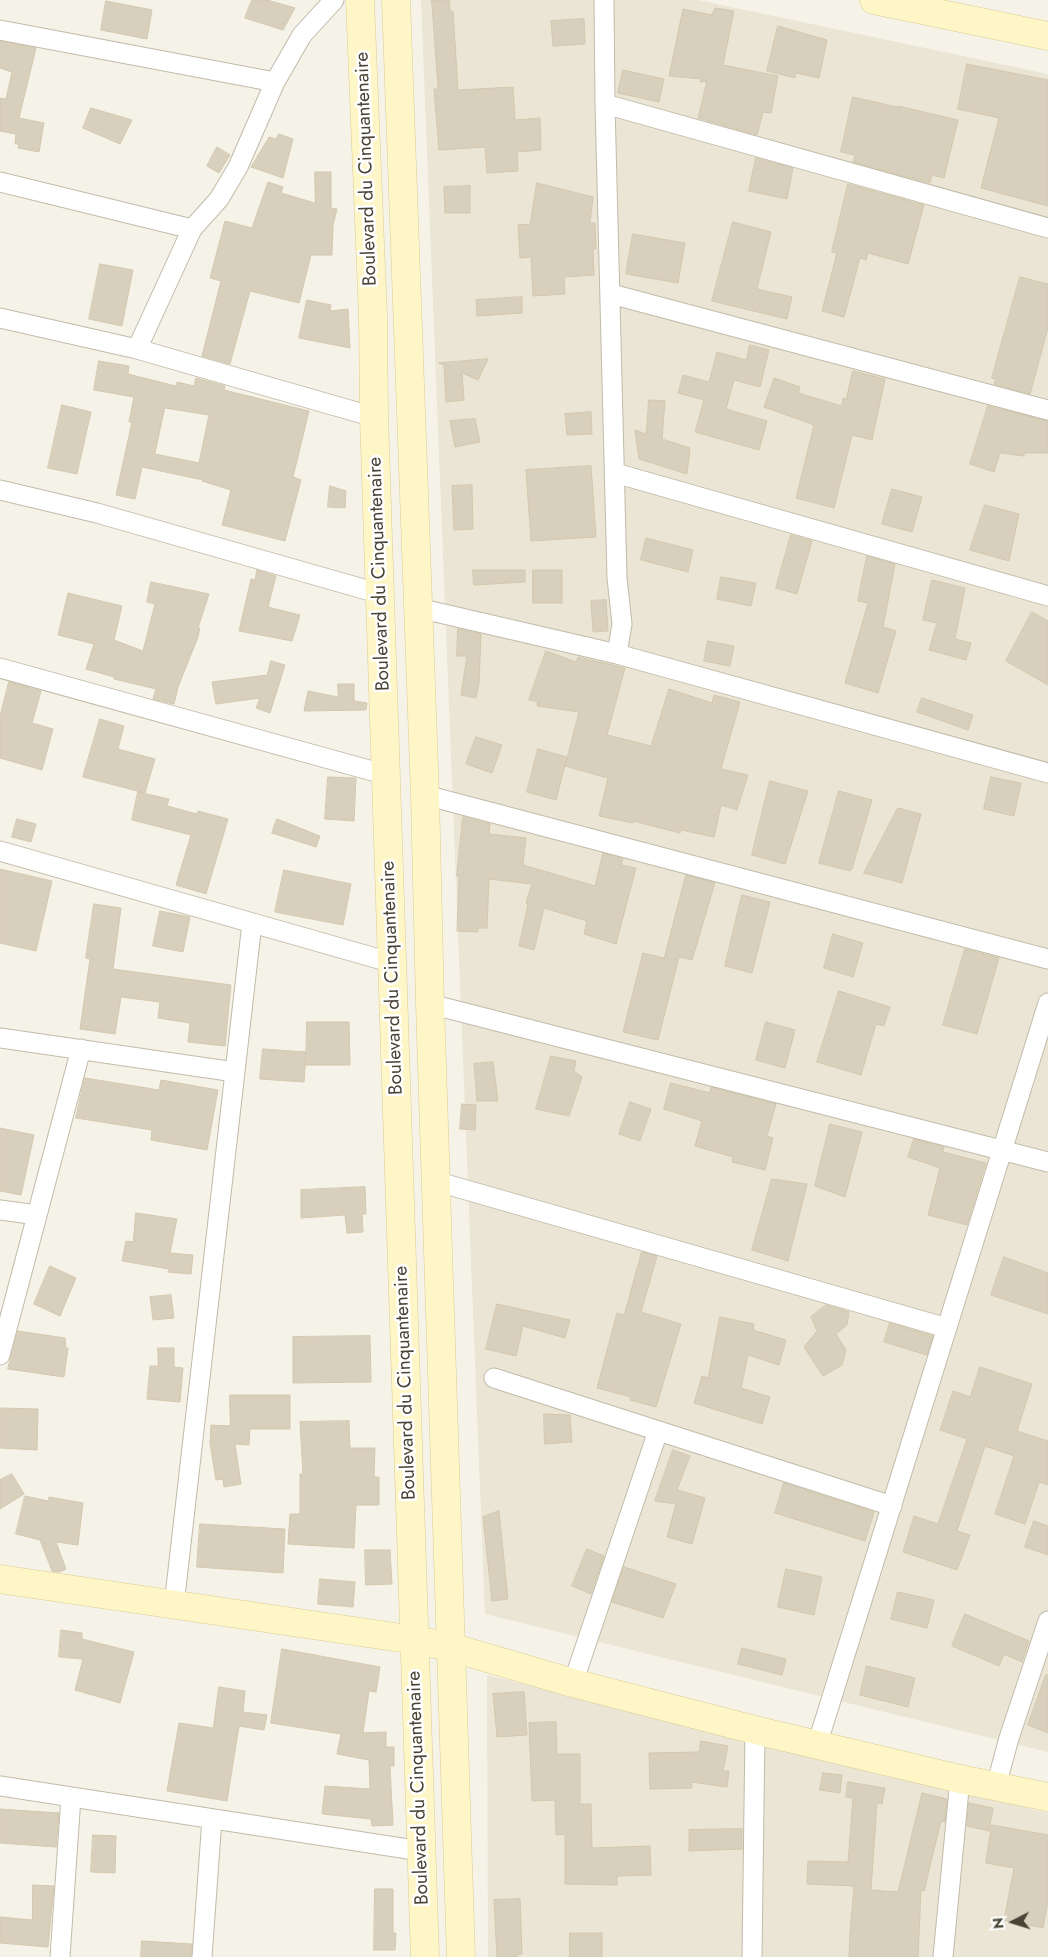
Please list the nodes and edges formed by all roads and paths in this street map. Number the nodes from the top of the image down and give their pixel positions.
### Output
1 (334, 0) edge
2 (360, 0) edge
3 (396, 0) edge
4 (604, 0) edge
5 (891, 2) edge
6 (0, 30) edge
7 (1048, 36) edge
8 (275, 82) junction
9 (604, 104) junction
10 (0, 182) edge
11 (1048, 228) edge
12 (192, 229) junction
13 (610, 294) junction
14 (0, 318) edge
15 (137, 350) junction
16 (1048, 410) edge
17 (374, 417) junction
18 (615, 473) junction
19 (0, 490) edge
20 (381, 594) junction
21 (1048, 596) edge
22 (418, 608) junction
23 (617, 654) junction
24 (0, 668) edge
25 (1048, 774) edge
26 (387, 775) junction
27 (425, 795) junction
28 (0, 850) edge
29 (252, 923) junction
30 (1048, 959) edge
31 (393, 964) junction
32 (1048, 1003) edge
33 (430, 1004) junction
34 (0, 1038) edge
35 (81, 1049) junction
36 (235, 1072) junction
37 (1002, 1150) junction
38 (1048, 1162) edge
39 (435, 1181) junction
40 (0, 1210) edge
41 (37, 1215) junction
42 (947, 1328) junction
43 (0, 1355) edge
44 (494, 1378) dead end
45 (658, 1432) junction
46 (892, 1506) junction
47 (0, 1579) edge
48 (174, 1605) junction
49 (1048, 1622) edge
50 (415, 1640) junction
51 (450, 1647) junction
52 (573, 1683) junction
53 (756, 1730) junction
54 (818, 1745) junction
55 (960, 1779) junction
56 (0, 1786) edge
57 (996, 1786) junction
58 (72, 1797) junction
59 (1048, 1797) edge
60 (212, 1819) junction
61 (421, 1851) junction
62 (60, 1957) edge
63 (202, 1957) edge
64 (425, 1957) edge
65 (460, 1957) edge
66 (752, 1957) edge
67 (943, 1957) edge

1 - 8 street
2 - 17 main road, Boulevard du Cinquantenaire
3 - 22 main road, Boulevard du Cinquantenaire
4 - 9 street
5 - 7 main road
6 - 8 street
8 - 12 street
9 - 11 street
9 - 13 street
10 - 12 street
12 - 15 street
13 - 16 street
13 - 18 street
14 - 15 street
15 - 17 street
17 - 20 main road, Boulevard du Cinquantenaire
18 - 21 street
18 - 23 street
19 - 20 street
20 - 26 main road, Boulevard du Cinquantenaire
22 - 23 street
22 - 27 main road, Boulevard du Cinquantenaire
23 - 25 street
24 - 26 street
26 - 31 main road, Boulevard du Cinquantenaire
27 - 30 street
27 - 33 main road, Boulevard du Cinquantenaire
28 - 29 street
29 - 31 street
29 - 36 street
31 - 50 main road, Boulevard du Cinquantenaire
32 - 37 street
33 - 37 street
33 - 39 main road, Boulevard du Cinquantenaire
34 - 35 street
35 - 36 street
35 - 41 street
36 - 48 street
37 - 38 street
37 - 42 street
39 - 42 street
39 - 51 main road, Boulevard du Cinquantenaire
40 - 41 street
41 - 43 street
42 - 46 street
44 - 45 street
45 - 46 street
45 - 52 street
46 - 54 street
47 - 48 main road
48 - 50 main road
49 - 57 street
50 - 51 main road
50 - 61 main road, Boulevard du Cinquantenaire
51 - 52 main road
51 - 65 main road, Boulevard du Cinquantenaire
52 - 53 main road
53 - 54 main road
53 - 66 street
54 - 55 main road
55 - 57 main road
55 - 67 street
56 - 58 street
57 - 59 main road
58 - 60 street
58 - 62 street
60 - 61 street
60 - 63 street
61 - 64 main road, Boulevard du Cinquantenaire

